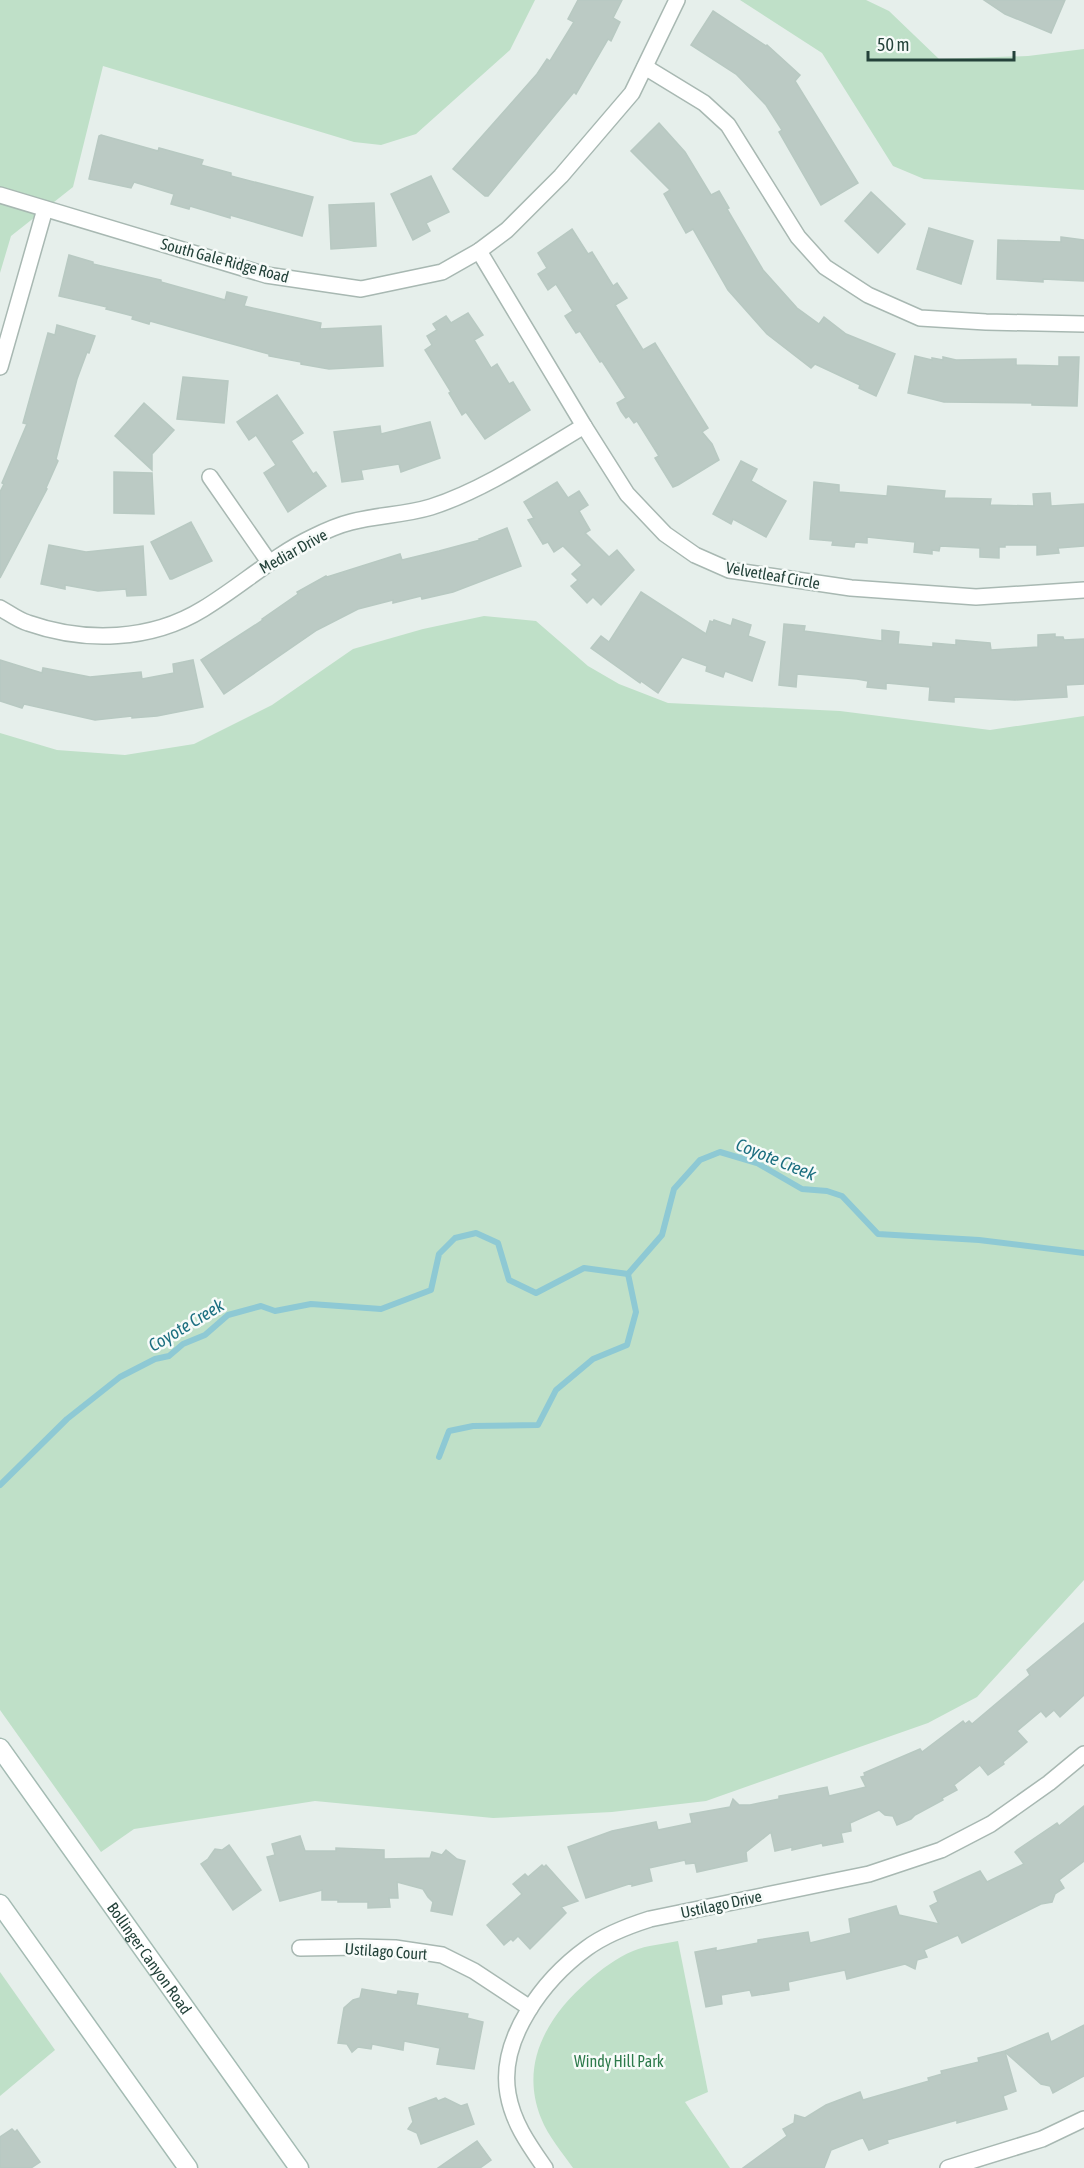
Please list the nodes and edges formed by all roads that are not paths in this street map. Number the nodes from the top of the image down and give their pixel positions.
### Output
1 (677, 0) edge
2 (645, 67) junction
3 (2, 197) edge
4 (45, 209) junction
5 (479, 251) junction
6 (1084, 324) edge
7 (0, 367) edge
8 (584, 426) junction
9 (210, 477) dead end
10 (269, 562) junction
11 (1084, 590) edge
12 (0, 608) edge
13 (0, 1748) edge
14 (1084, 1754) edge
15 (0, 1904) edge
16 (300, 1948) dead end
17 (530, 2008) junction
18 (1084, 2119) edge
19 (188, 2168) edge
20 (299, 2168) edge
21 (545, 2168) edge
22 (948, 2168) edge

1 - 2 street, South Gale Ridge Road
2 - 5 street, South Gale Ridge Road
2 - 6 street
3 - 4 street, South Gale Ridge Road
4 - 5 street, South Gale Ridge Road
4 - 7 street
5 - 8 street, Velvetleaf Circle
8 - 10 street, Mediar Drive
8 - 11 street, Velvetleaf Circle
9 - 10 street
10 - 12 street, Mediar Drive
13 - 20 main road, Bollinger Canyon Road
14 - 17 street, Ustilago Drive
15 - 19 main road
16 - 17 street, Ustilago Court
17 - 21 street, Ustilago Drive
18 - 22 street

